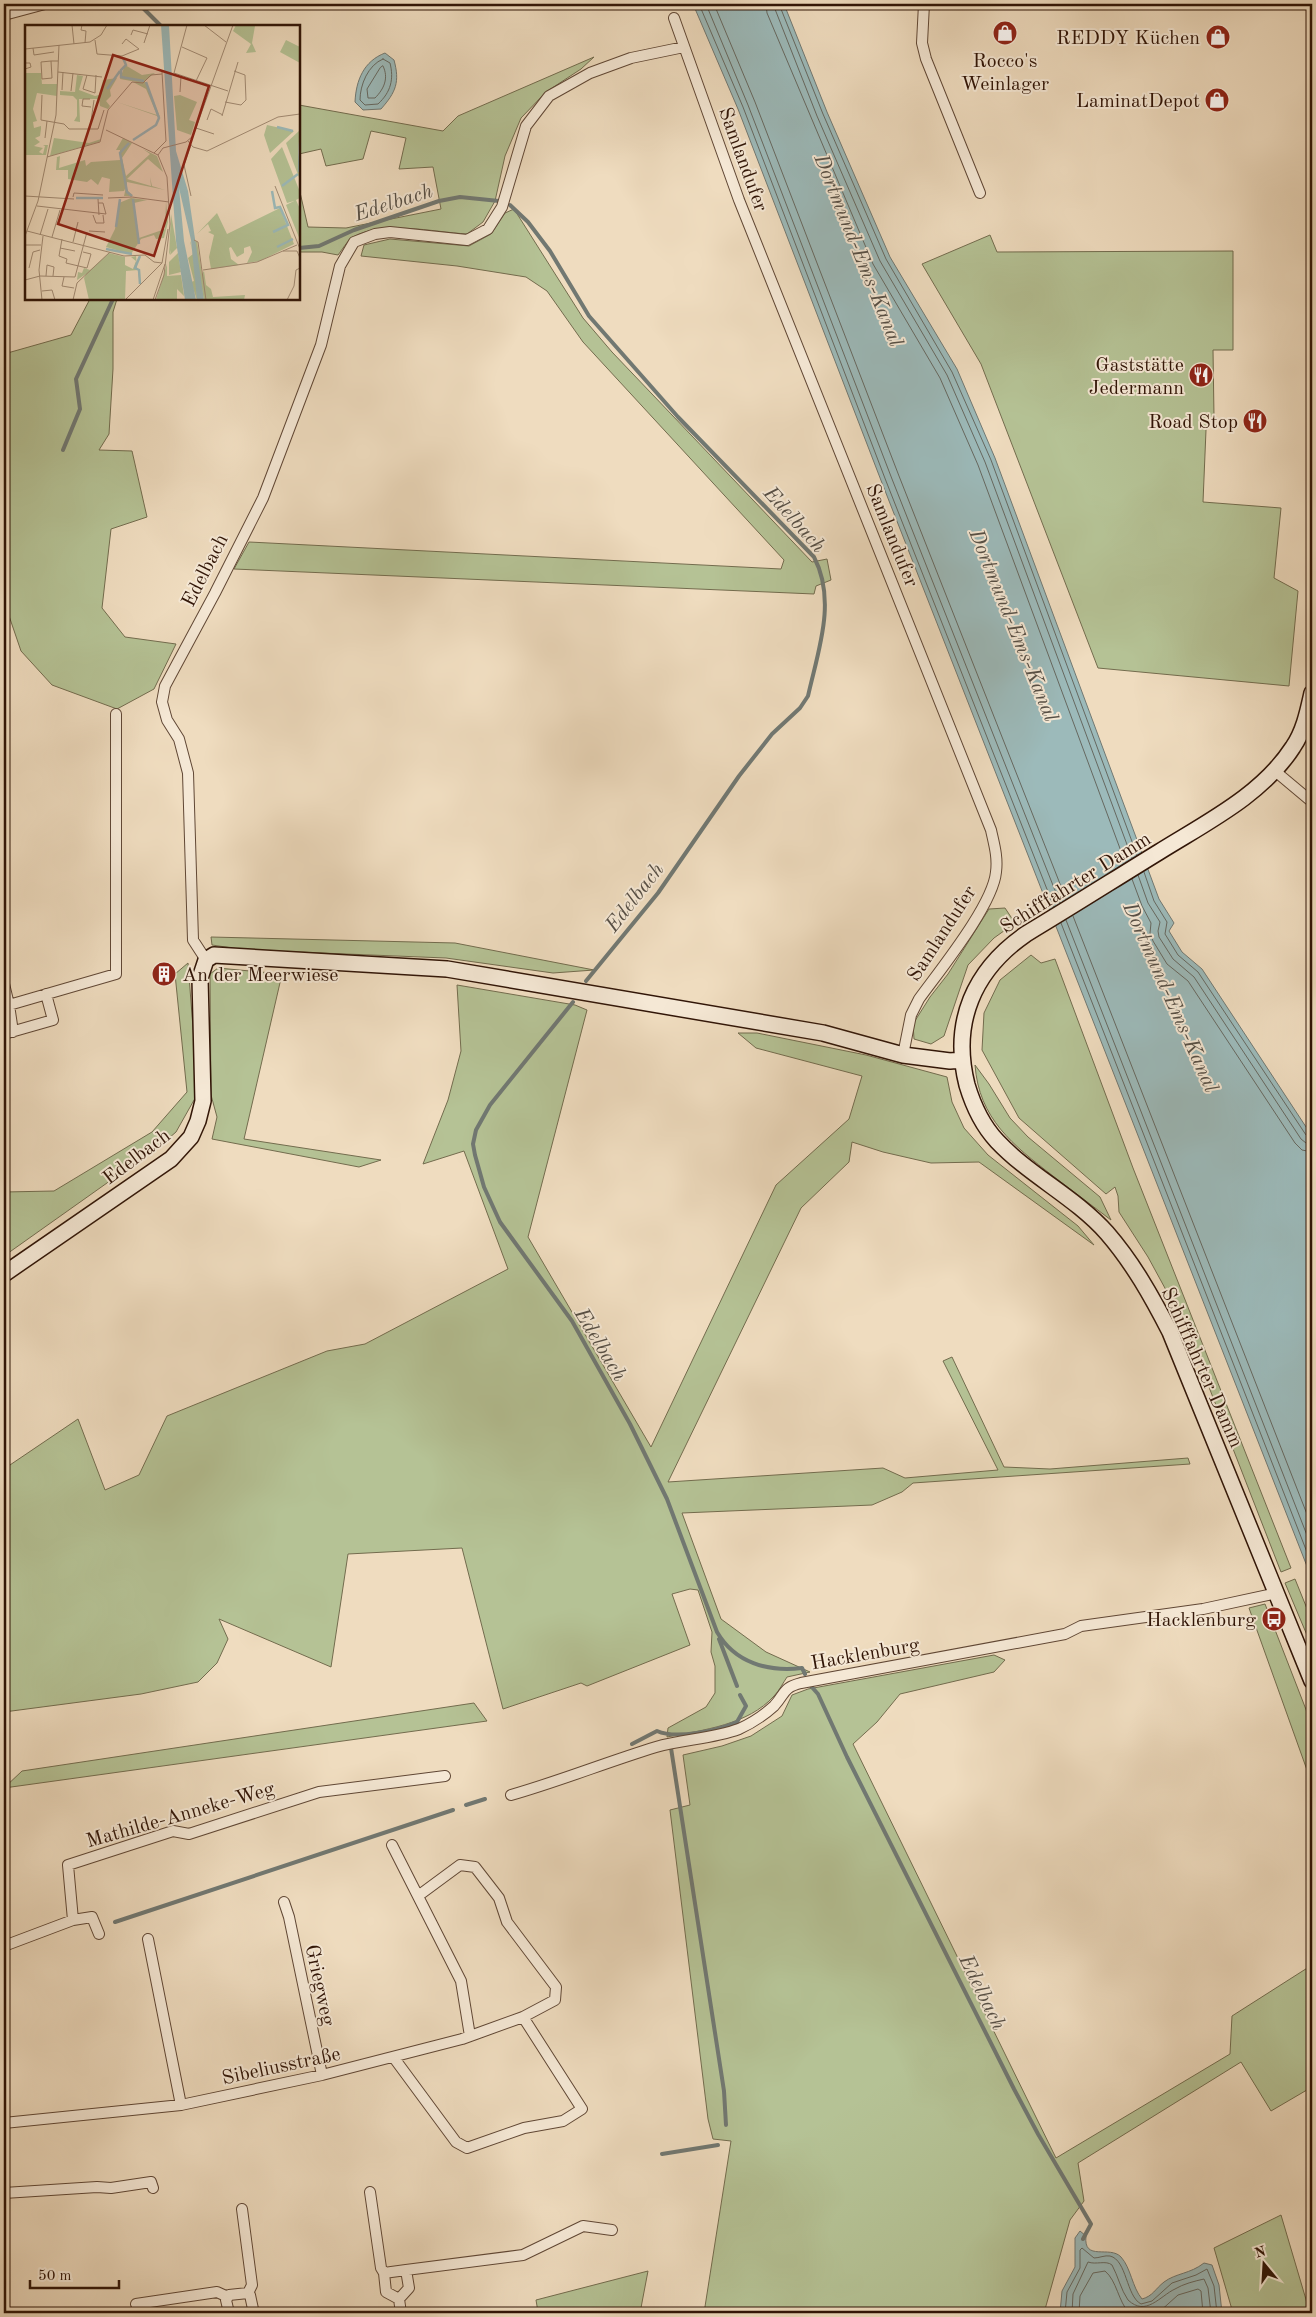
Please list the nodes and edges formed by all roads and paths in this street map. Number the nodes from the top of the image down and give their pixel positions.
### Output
1 (44, 4) edge
2 (924, 4) edge
3 (4, 15) edge
4 (674, 18) dead end
5 (684, 47) junction
6 (980, 193) dead end
7 (1312, 693) edge
8 (116, 714) dead end
9 (1275, 771) junction
10 (1312, 802) edge
11 (206, 960) junction
12 (4, 984) edge
13 (46, 994) junction
14 (9, 1005) junction
15 (8, 1033) edge
16 (903, 1055) junction
17 (962, 1060) junction
18 (4, 1274) edge
19 (1277, 1593) junction
20 (1312, 1681) edge
21 (445, 1776) dead end
22 (511, 1795) dead end
23 (392, 1845) dead end
24 (418, 1896) junction
25 (284, 1902) dead end
26 (73, 1920) junction
27 (99, 1934) dead end
28 (148, 1939) dead end
29 (4, 1946) edge
30 (523, 2017) junction
31 (470, 2036) junction
32 (394, 2058) junction
33 (322, 2075) junction
34 (181, 2105) junction
35 (4, 2123) edge
36 (153, 2188) dead end
37 (370, 2192) dead end
38 (4, 2193) edge
39 (242, 2209) dead end
40 (612, 2230) dead end
41 (406, 2270) junction
42 (384, 2273) junction
43 (248, 2293) junction
44 (228, 2297) junction
45 (399, 2299) junction
46 (136, 2304) dead end
47 (229, 2313) edge
48 (250, 2313) edge
49 (401, 2313) edge

1 - 3 street
2 - 6 street
4 - 5 street, Samlandufer
5 - 11 street, Edelbach
5 - 16 street, Samlandufer
7 - 9 main road, Schifffahrter Damm
8 - 13 street
9 - 10 street
9 - 17 main road, Schifffahrter Damm
11 - 16 main road
11 - 18 main road, Edelbach
12 - 14 street
13 - 14 street
13 - 15 street
14 - 15 street
16 - 17 main road
17 - 19 main road, Schifffahrter Damm
19 - 20 main road, Schifffahrter Damm
19 - 22 street, Hacklenburg
21 - 26 street, Mathilde-Anneke-Weg
23 - 24 street
24 - 30 street, Sibeliusstraße
24 - 31 street
25 - 33 street, Griegweg
26 - 27 street
26 - 29 street
28 - 34 street
30 - 31 street, Sibeliusstraße
30 - 32 street
31 - 32 street, Sibeliusstraße
32 - 33 street, Sibeliusstraße
33 - 34 street, Sibeliusstraße
34 - 35 street, Sibeliusstraße
36 - 38 street
37 - 42 street
39 - 43 street
40 - 41 street
41 - 42 street
41 - 45 street
42 - 45 street
43 - 44 street
43 - 48 street
44 - 46 street
44 - 47 street
45 - 49 street

